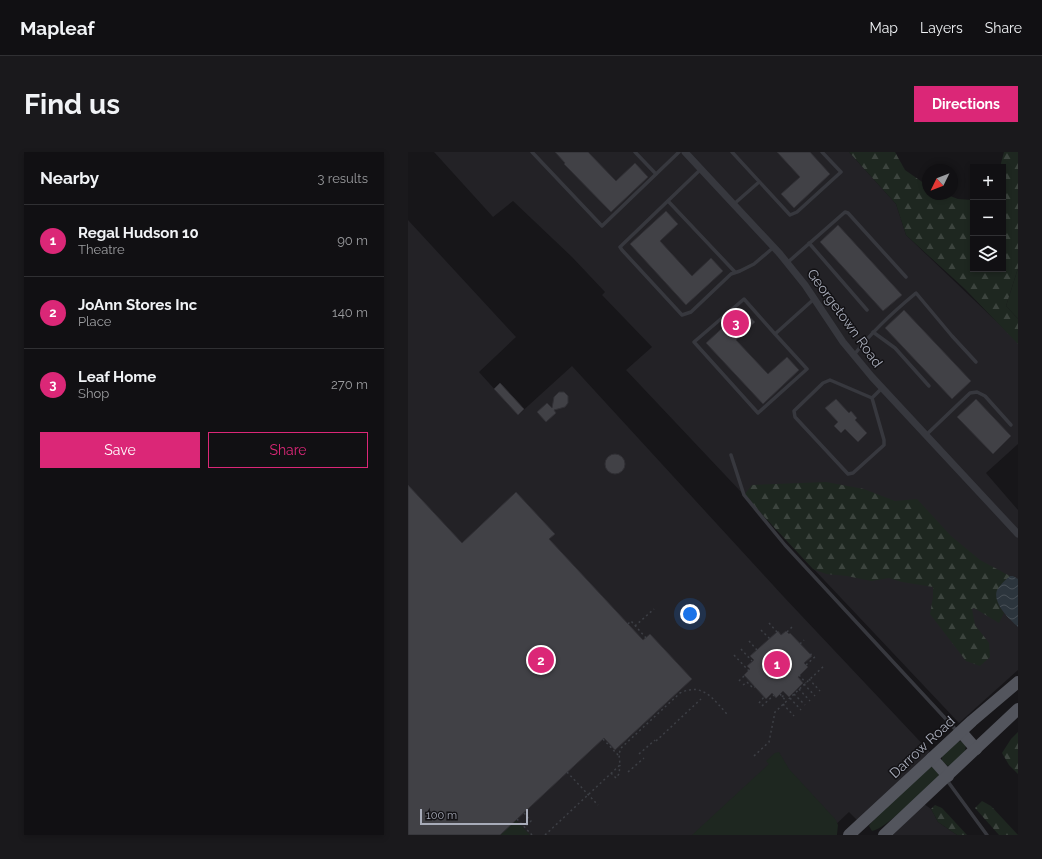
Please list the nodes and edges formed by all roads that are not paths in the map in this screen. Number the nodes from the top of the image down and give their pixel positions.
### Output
1 (532, 152) edge
2 (635, 152) edge
3 (679, 152) edge
4 (685, 152) edge
5 (732, 152) edge
6 (822, 152) edge
7 (701, 169) junction
8 (656, 174) junction
9 (759, 182) junction
10 (668, 201) junction
11 (734, 204) junction
12 (809, 243) junction
13 (774, 247) junction
14 (787, 263) junction
15 (735, 272) junction
16 (906, 277) dead end
17 (814, 299) junction
18 (867, 310) dead end
19 (873, 332) junction
20 (775, 334) junction
21 (853, 355) junction
22 (976, 362) dead end
23 (929, 386) dead end
24 (882, 388) junction
25 (872, 398) junction
26 (1011, 425) dead end
27 (926, 435) junction
28 (731, 455) dead end
29 (1018, 534) edge
30 (1018, 682) edge
31 (1018, 709) edge
32 (960, 732) junction
33 (976, 749) junction
34 (932, 758) junction
35 (947, 777) junction
36 (855, 833) edge
37 (884, 835) edge
38 (988, 835) edge

1 - 8 lane
2 - 8 lane
3 - 8 lane
4 - 7 street, Georgetown Road
5 - 9 lane
6 - 9 lane
7 - 10 lane
7 - 11 street, Georgetown Road
9 - 11 lane
10 - 15 lane
10 - 15 lane
11 - 13 street, Georgetown Road
12 - 14 lane
12 - 16 lane
12 - 18 lane
13 - 14 street, Georgetown Road
13 - 15 lane
14 - 17 street, Georgetown Road
17 - 20 lane
17 - 21 street, Georgetown Road
19 - 21 lane
19 - 22 lane
19 - 23 lane
20 - 20 lane
21 - 24 street, Georgetown Road
24 - 25 lane
24 - 27 street, Georgetown Road
25 - 25 lane
26 - 27 lane
27 - 29 street, Georgetown Road
28 - 32 lane
30 - 32 main road, Darrow Road
31 - 33 main road
32 - 33 main road
32 - 34 main road, Darrow Road
33 - 35 main road
34 - 35 main road
34 - 36 main road, Darrow Road
35 - 37 main road
35 - 38 lane

